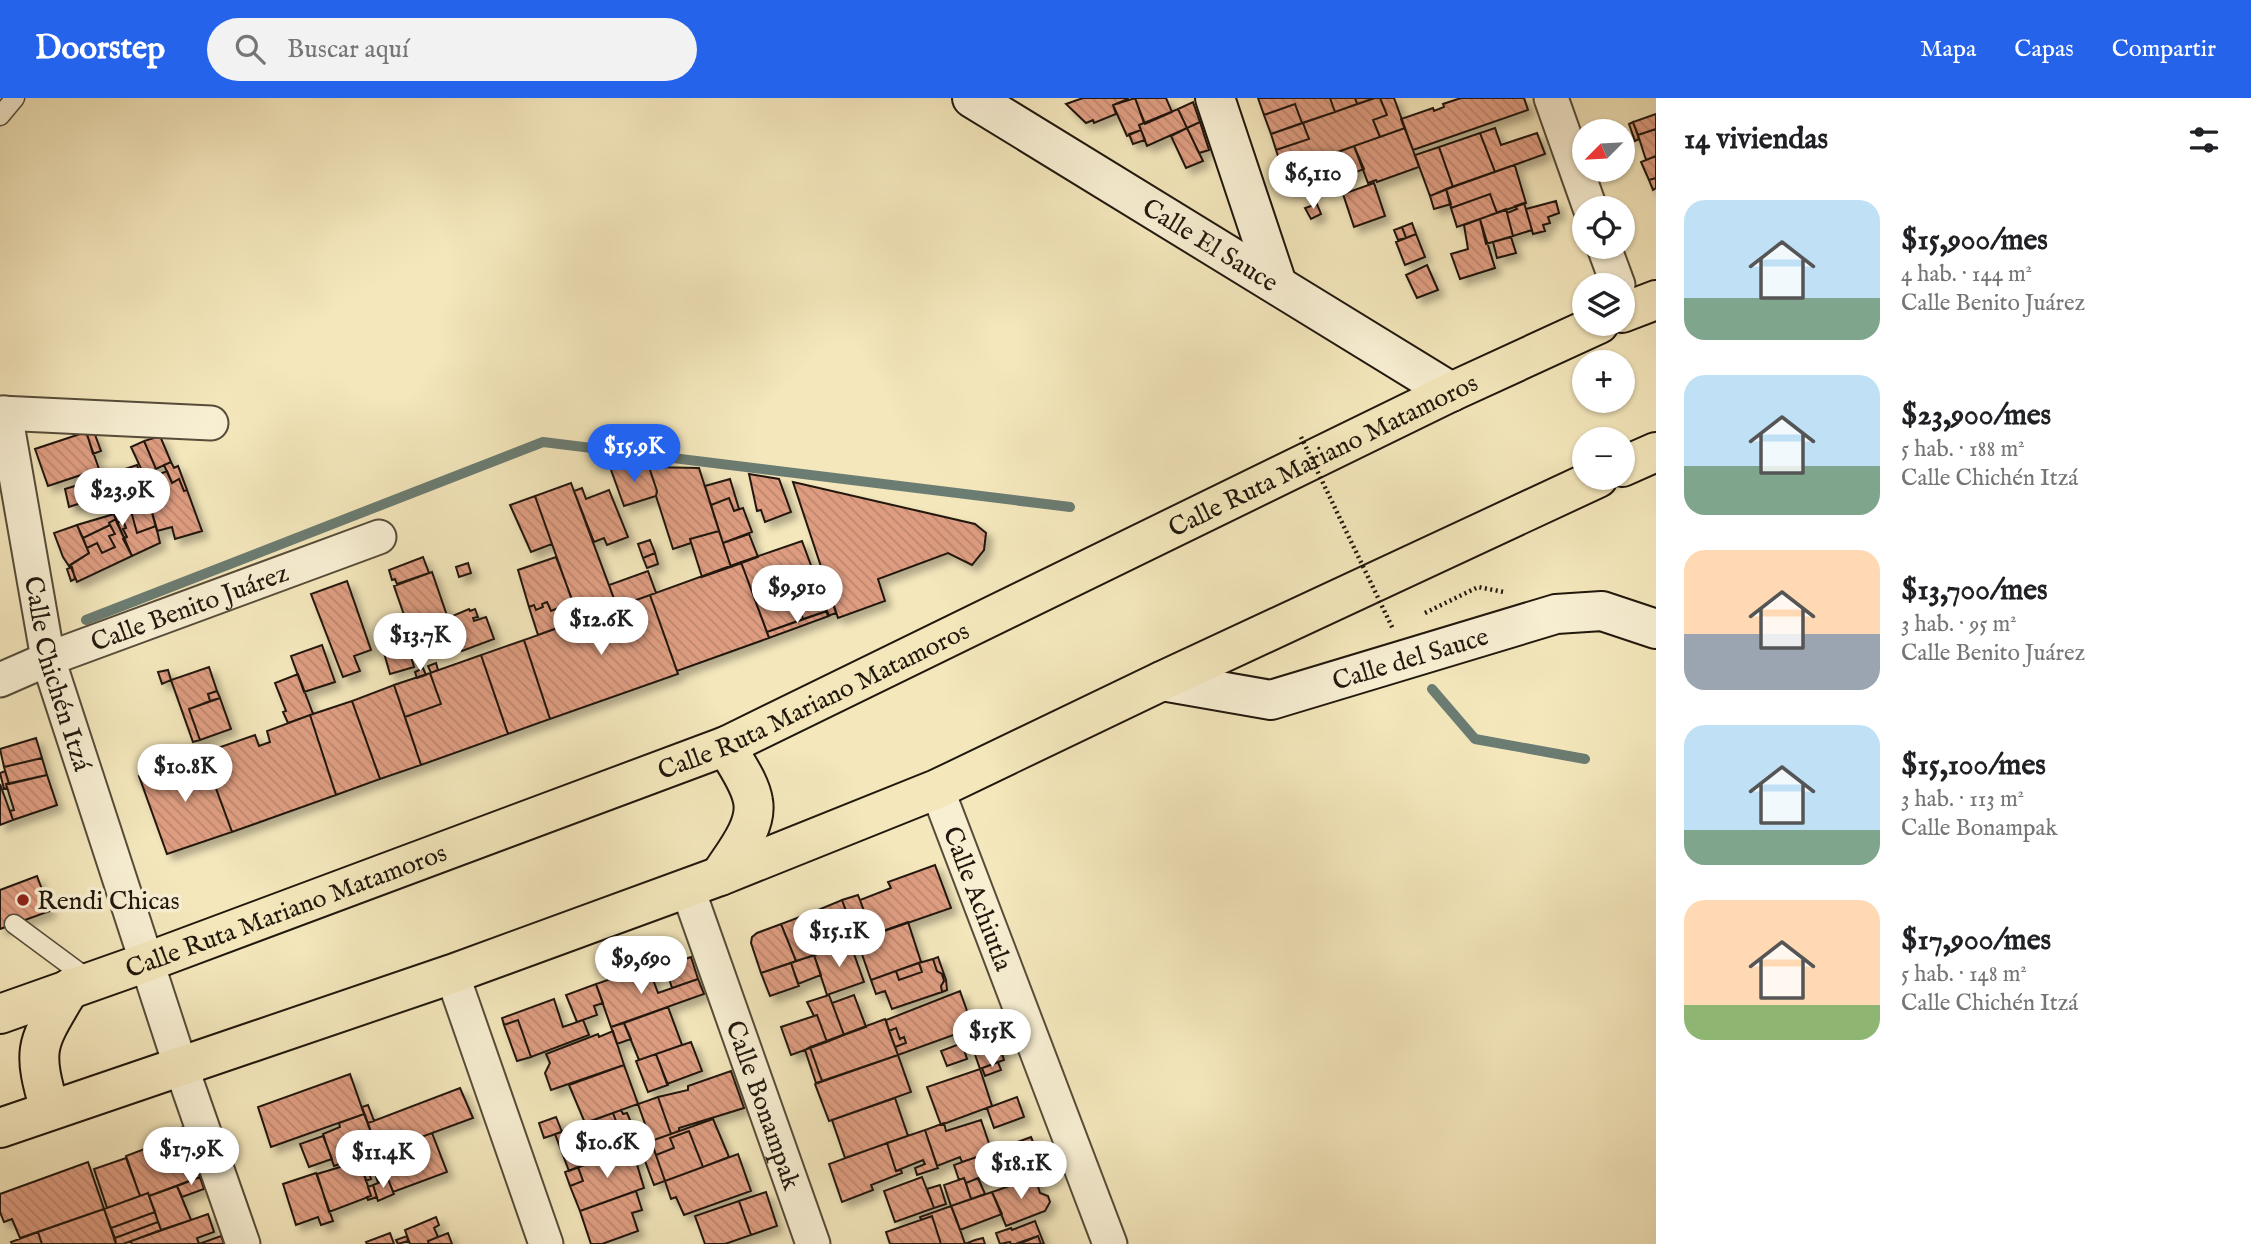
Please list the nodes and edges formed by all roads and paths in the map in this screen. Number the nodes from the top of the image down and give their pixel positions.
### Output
1 (15, 98) edge
2 (972, 98) edge
3 (1215, 98) edge
4 (1551, 98) edge
5 (0, 116) edge
6 (1586, 196) edge
7 (1277, 284) junction
8 (1572, 331) edge
9 (1451, 392) junction
10 (2, 413) edge
11 (211, 423) dead end
12 (1301, 437) dead end
13 (1656, 452) edge
14 (1635, 461) edge
15 (1572, 490) edge
16 (379, 537) dead end
17 (1393, 629) dead end
18 (1656, 629) edge
19 (47, 659) junction
20 (0, 680) edge
21 (1162, 681) junction
22 (726, 747) junction
23 (937, 789) junction
24 (703, 882) junction
25 (14, 924) dead end
26 (147, 962) junction
27 (452, 974) junction
28 (81, 984) junction
29 (0, 1014) edge
30 (181, 1067) junction
31 (50, 1110) junction
32 (0, 1128) edge
33 (243, 1244) edge
34 (546, 1244) edge
35 (813, 1244) edge
36 (1110, 1244) edge

1 - 5 lane
2 - 7 street, Calle El Sauce
3 - 7 street
4 - 6 street
7 - 9 street, Calle El Sauce
8 - 9 main road, Calle Ruta Mariano Matamoros
9 - 22 main road, Calle Ruta Mariano Matamoros
10 - 11 street
10 - 19 street, Calle Chichén Itzá
12 - 17 path, bridge
13 - 14 main road
15 - 21 main road
16 - 19 street, Calle Benito Juárez
18 - 21 street, Calle del Sauce
19 - 20 street, Calle Benito Juárez
19 - 26 street, Calle Chichén Itzá
21 - 23 main road
22 - 24 main road
22 - 26 main road, Calle Ruta Mariano Matamoros
23 - 24 main road
23 - 36 street, Calle Achiutla
24 - 27 main road
24 - 35 street, Calle Bonampak
25 - 28 lane
26 - 28 main road, Calle Ruta Mariano Matamoros
26 - 30 street, Calle Chichén Itzá
27 - 30 main road
27 - 34 street
28 - 29 main road, Calle Ruta Mariano Matamoros
28 - 31 main road
30 - 31 main road
30 - 33 street, Calle Chichén Itzá
31 - 32 main road

